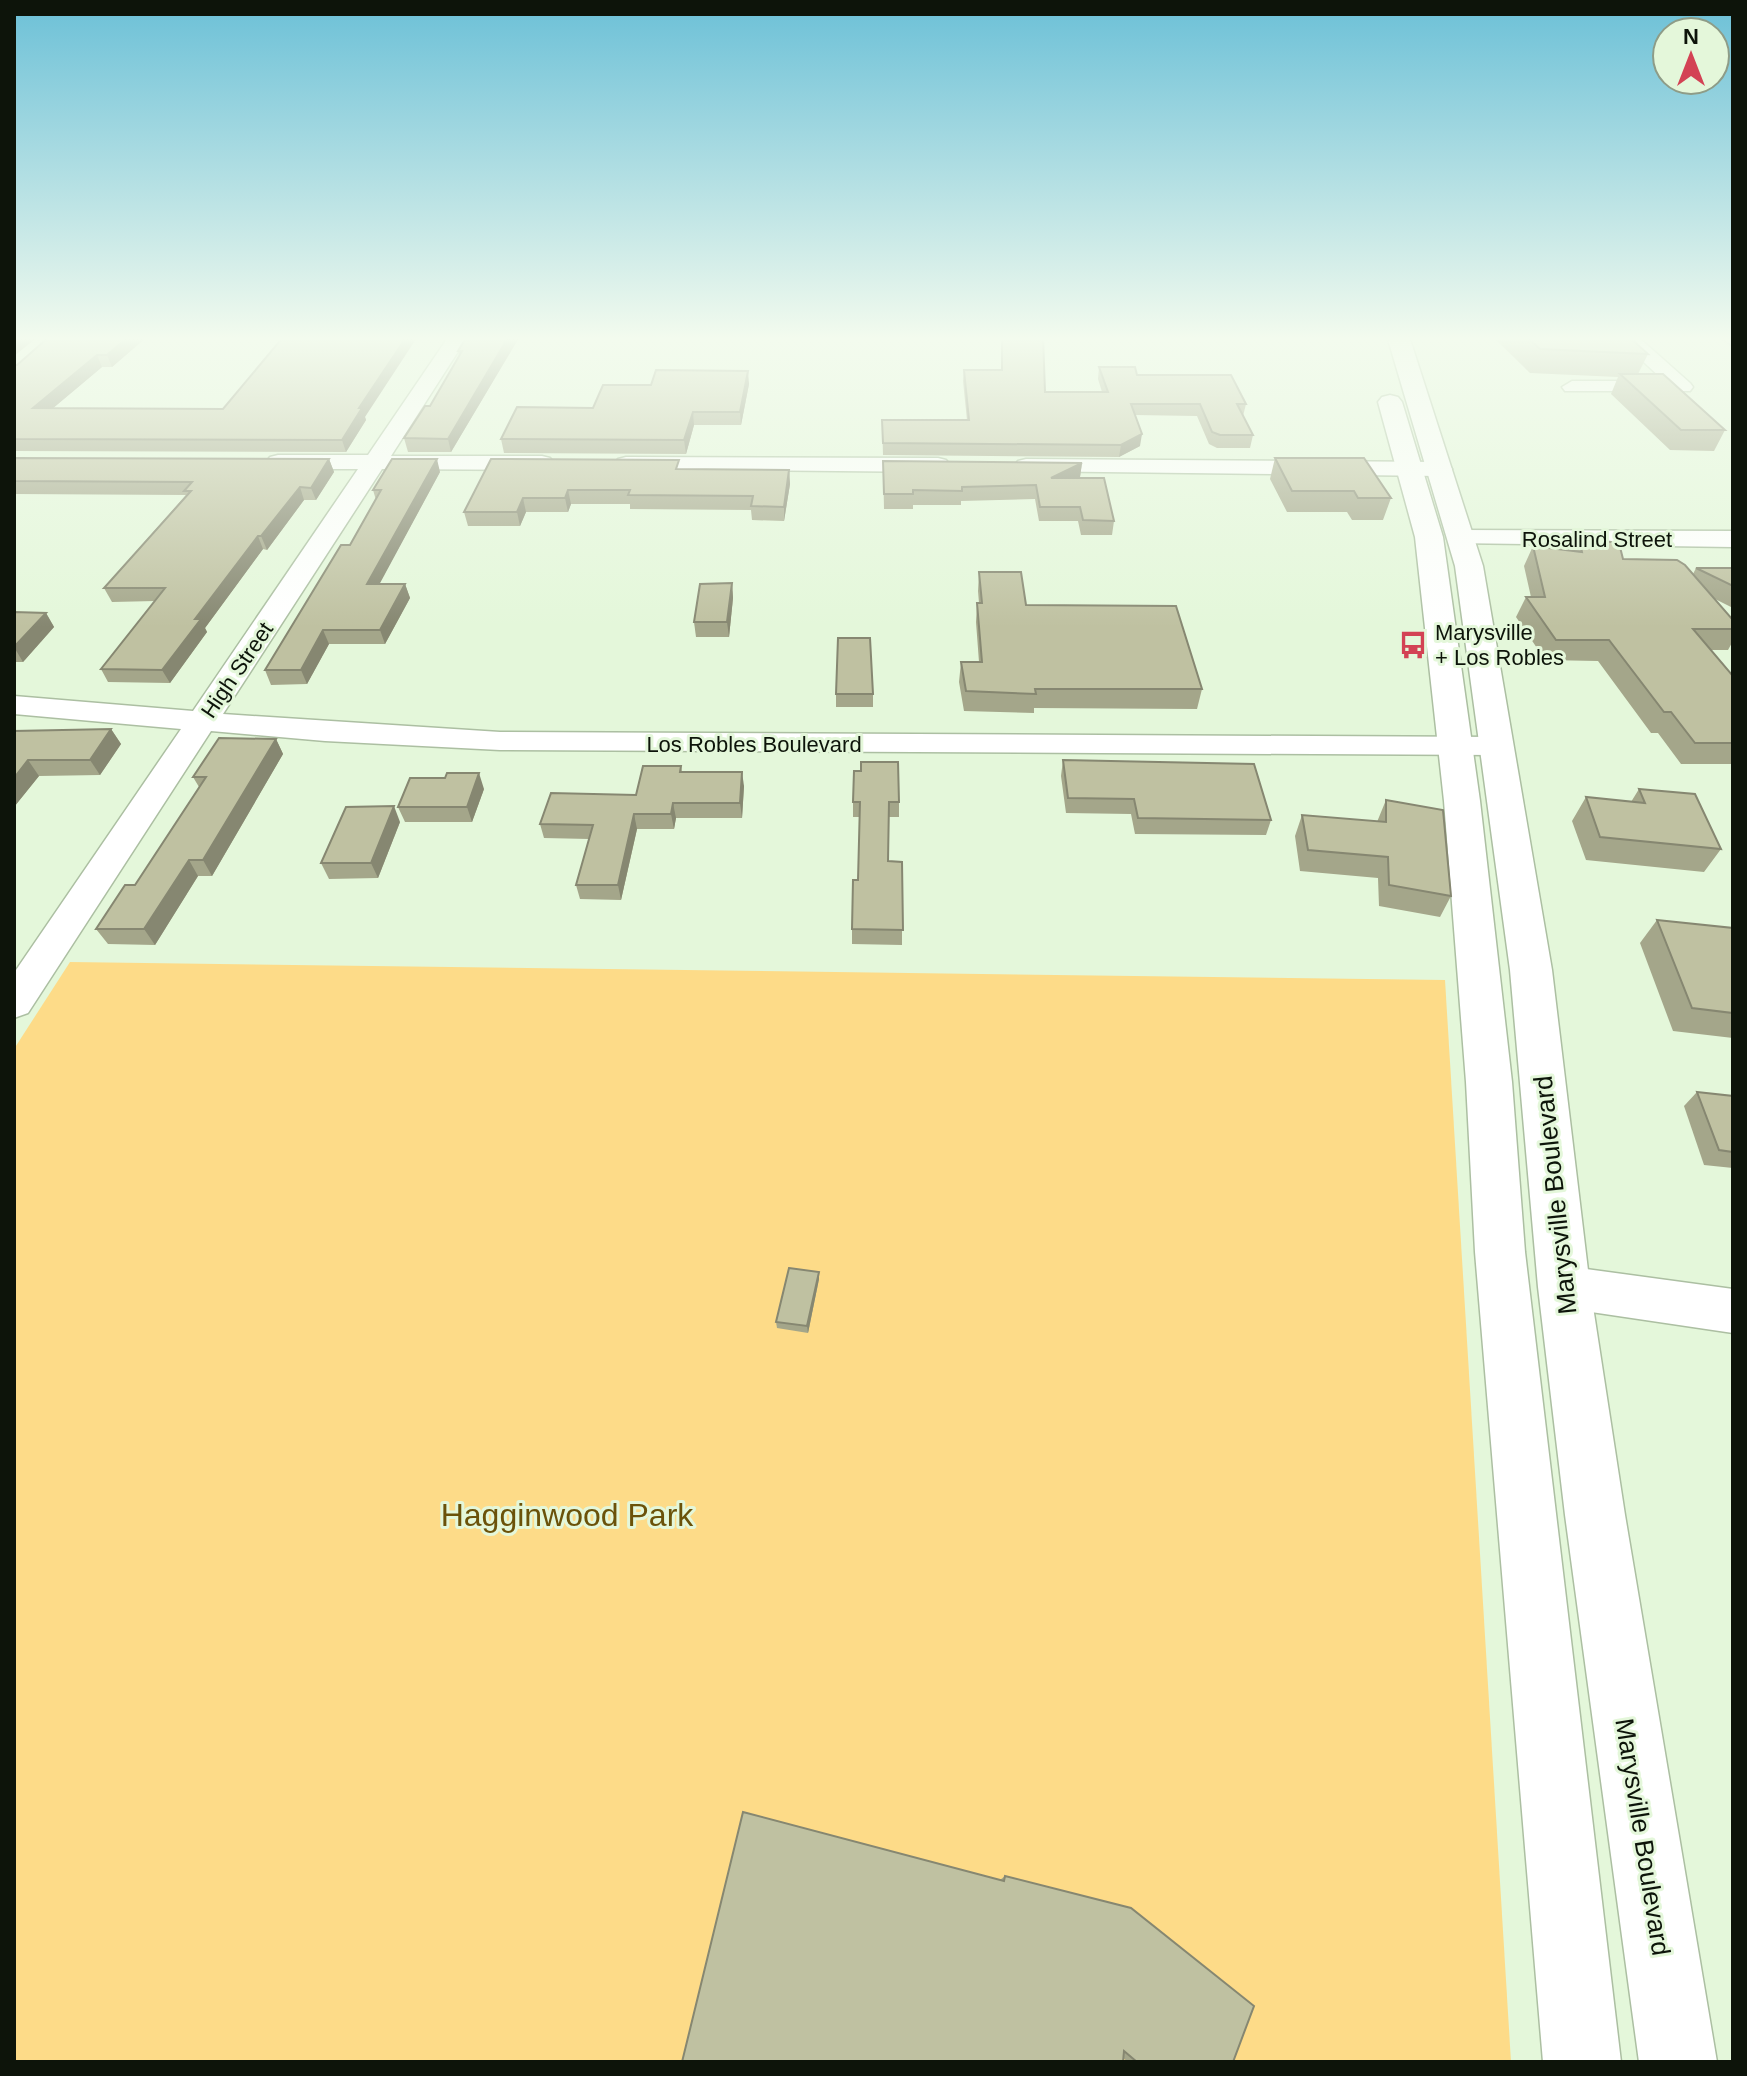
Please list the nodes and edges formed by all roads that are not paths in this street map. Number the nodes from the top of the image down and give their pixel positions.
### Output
1 (394, 433) edge
2 (1398, 433) edge
3 (1429, 433) edge
4 (251, 461) edge
5 (375, 462) junction
6 (562, 463) edge
7 (609, 464) edge
8 (968, 466) edge
9 (1000, 466) edge
10 (1407, 468) junction
11 (1440, 469) junction
12 (1429, 537) junction
13 (1461, 538) junction
14 (1733, 539) edge
15 (14, 705) edge
16 (202, 721) junction
17 (1454, 746) junction
18 (1496, 746) junction
19 (14, 1003) edge
20 (1564, 1287) junction
21 (1733, 1311) edge
22 (1582, 2062) edge
23 (1678, 2062) edge

1 - 5 street, High Street
2 - 10 main road, Marysville Boulevard
3 - 11 main road, Marysville Boulevard
4 - 5 street
5 - 6 street
5 - 16 street, High Street
7 - 8 street
9 - 10 street
10 - 11 street
10 - 12 main road, Marysville Boulevard
11 - 13 main road, Marysville Boulevard
12 - 13 main road
12 - 17 main road, Marysville Boulevard
13 - 14 street, Rosalind Street
13 - 18 main road, Marysville Boulevard
15 - 16 street, Los Robles Boulevard
16 - 17 street, Los Robles Boulevard
16 - 19 street, High Street
17 - 18 street, Los Robles Boulevard
17 - 22 main road, Marysville Boulevard
18 - 20 main road, Marysville Boulevard
20 - 21 street
20 - 23 main road, Marysville Boulevard

